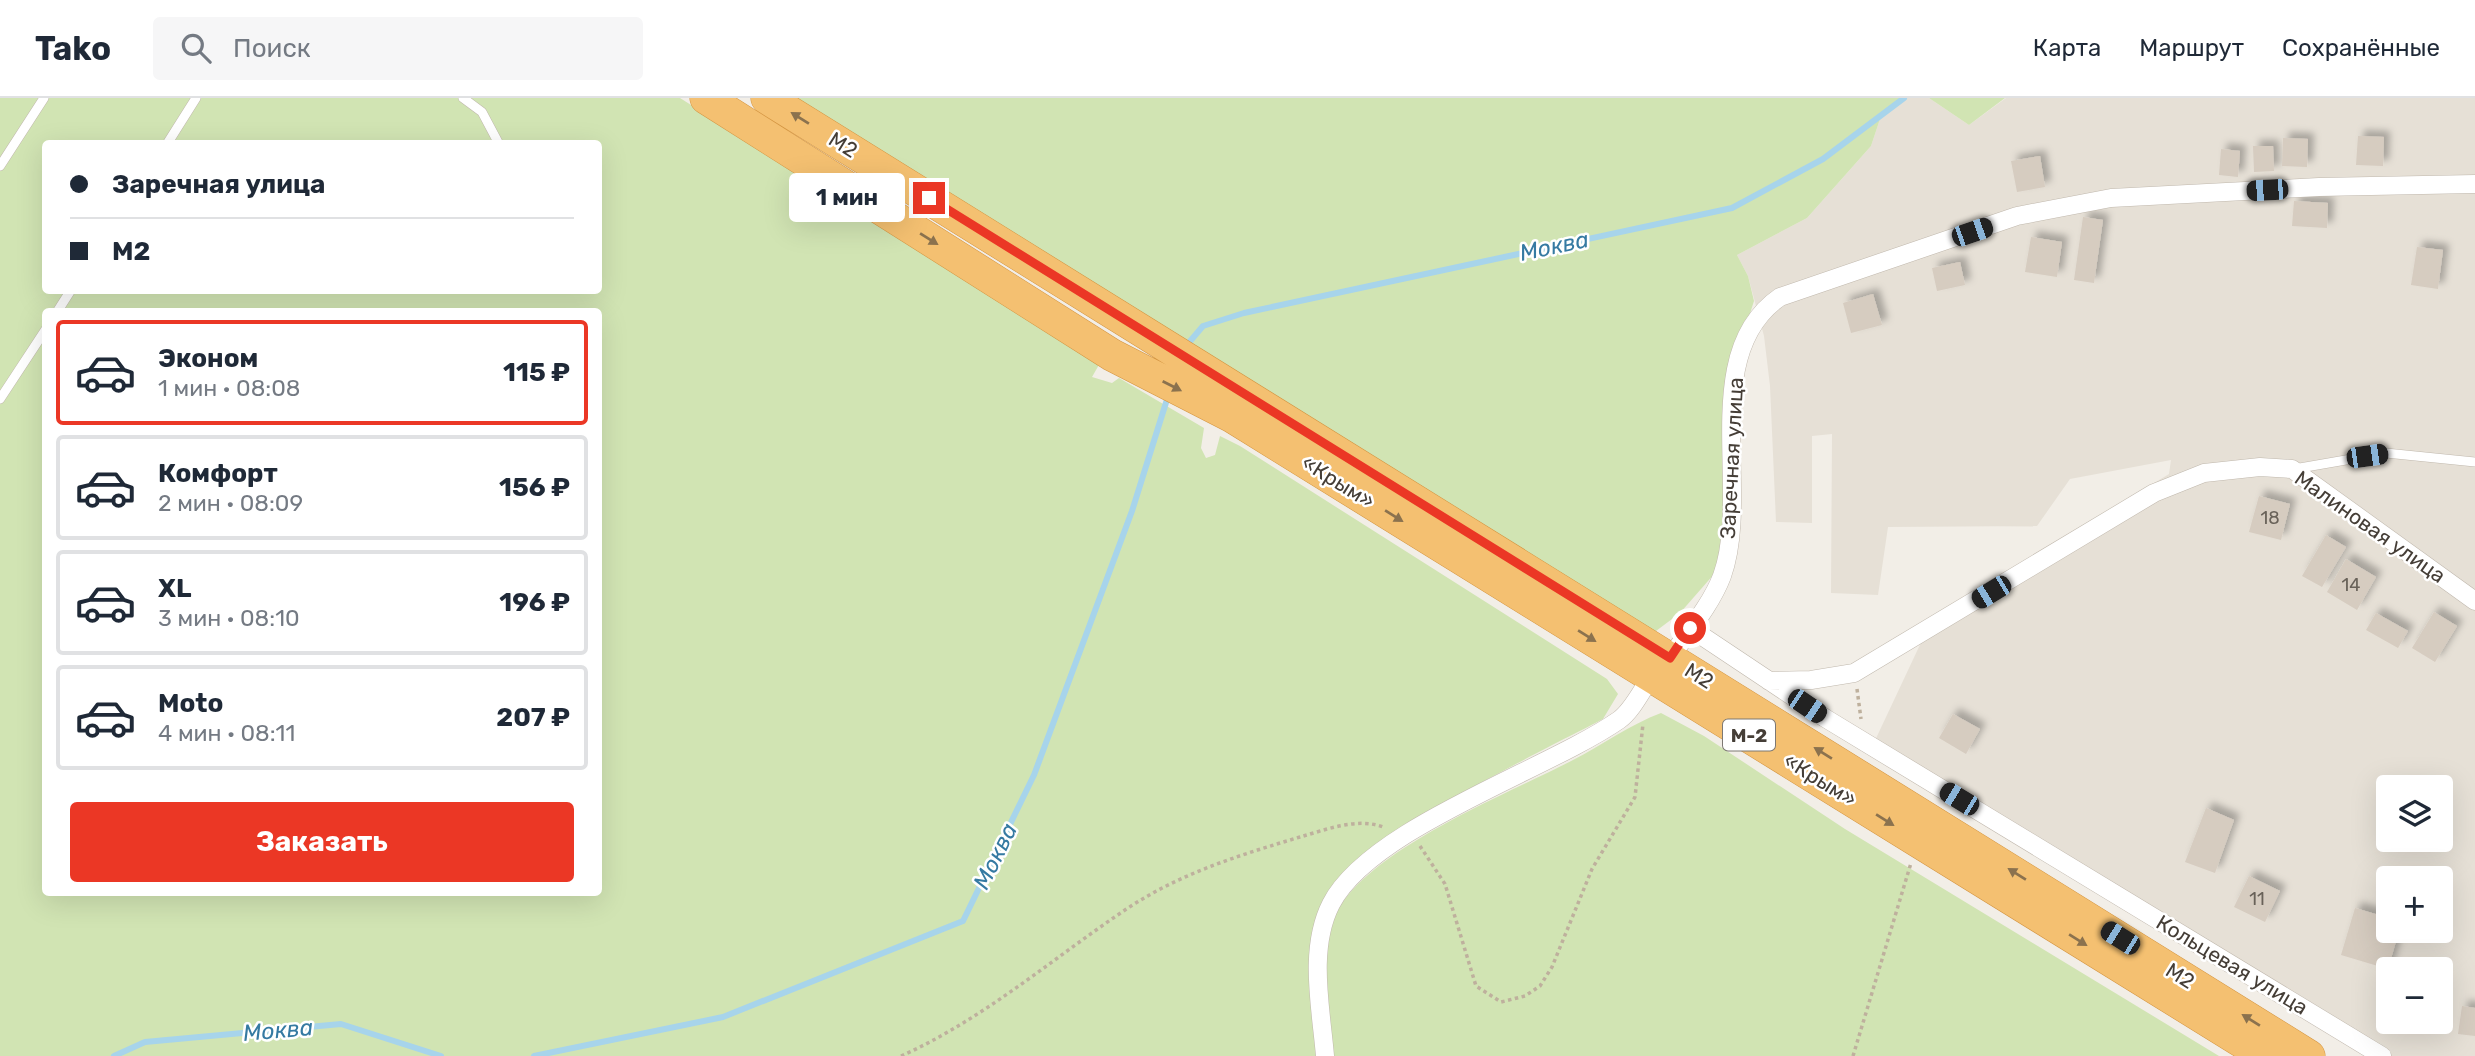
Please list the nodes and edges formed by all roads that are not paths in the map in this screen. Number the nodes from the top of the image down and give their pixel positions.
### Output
1 (44, 98) edge
2 (197, 98) edge
3 (463, 98) edge
4 (706, 98) edge
5 (767, 98) edge
6 (170, 140) edge
7 (497, 140) edge
8 (0, 166) edge
9 (2475, 184) edge
10 (42, 335) edge
11 (0, 399) edge
12 (2475, 462) edge
13 (2292, 469) junction
14 (2475, 601) edge
15 (1690, 628) junction
16 (1661, 668) junction
17 (1769, 681) junction
18 (1325, 1056) edge
19 (2265, 1056) edge
20 (2309, 1056) edge
21 (2382, 1056) edge

1 - 8 lane
2 - 6 lane
3 - 7 lane
4 -> 19 highway, «Крым» / М-2
16 -> 5 highway, М2
9 - 15 street, Заречная улица
10 - 11 lane
12 - 13 lane
13 - 14 street, Малиновая улица
13 - 17 street, Малиновая улица
15 - 16 street, Заречная улица
15 - 17 street, Кольцевая улица
16 - 18 street, Заречная улица
20 -> 16 highway, М2
17 - 21 street, Кольцевая улица

